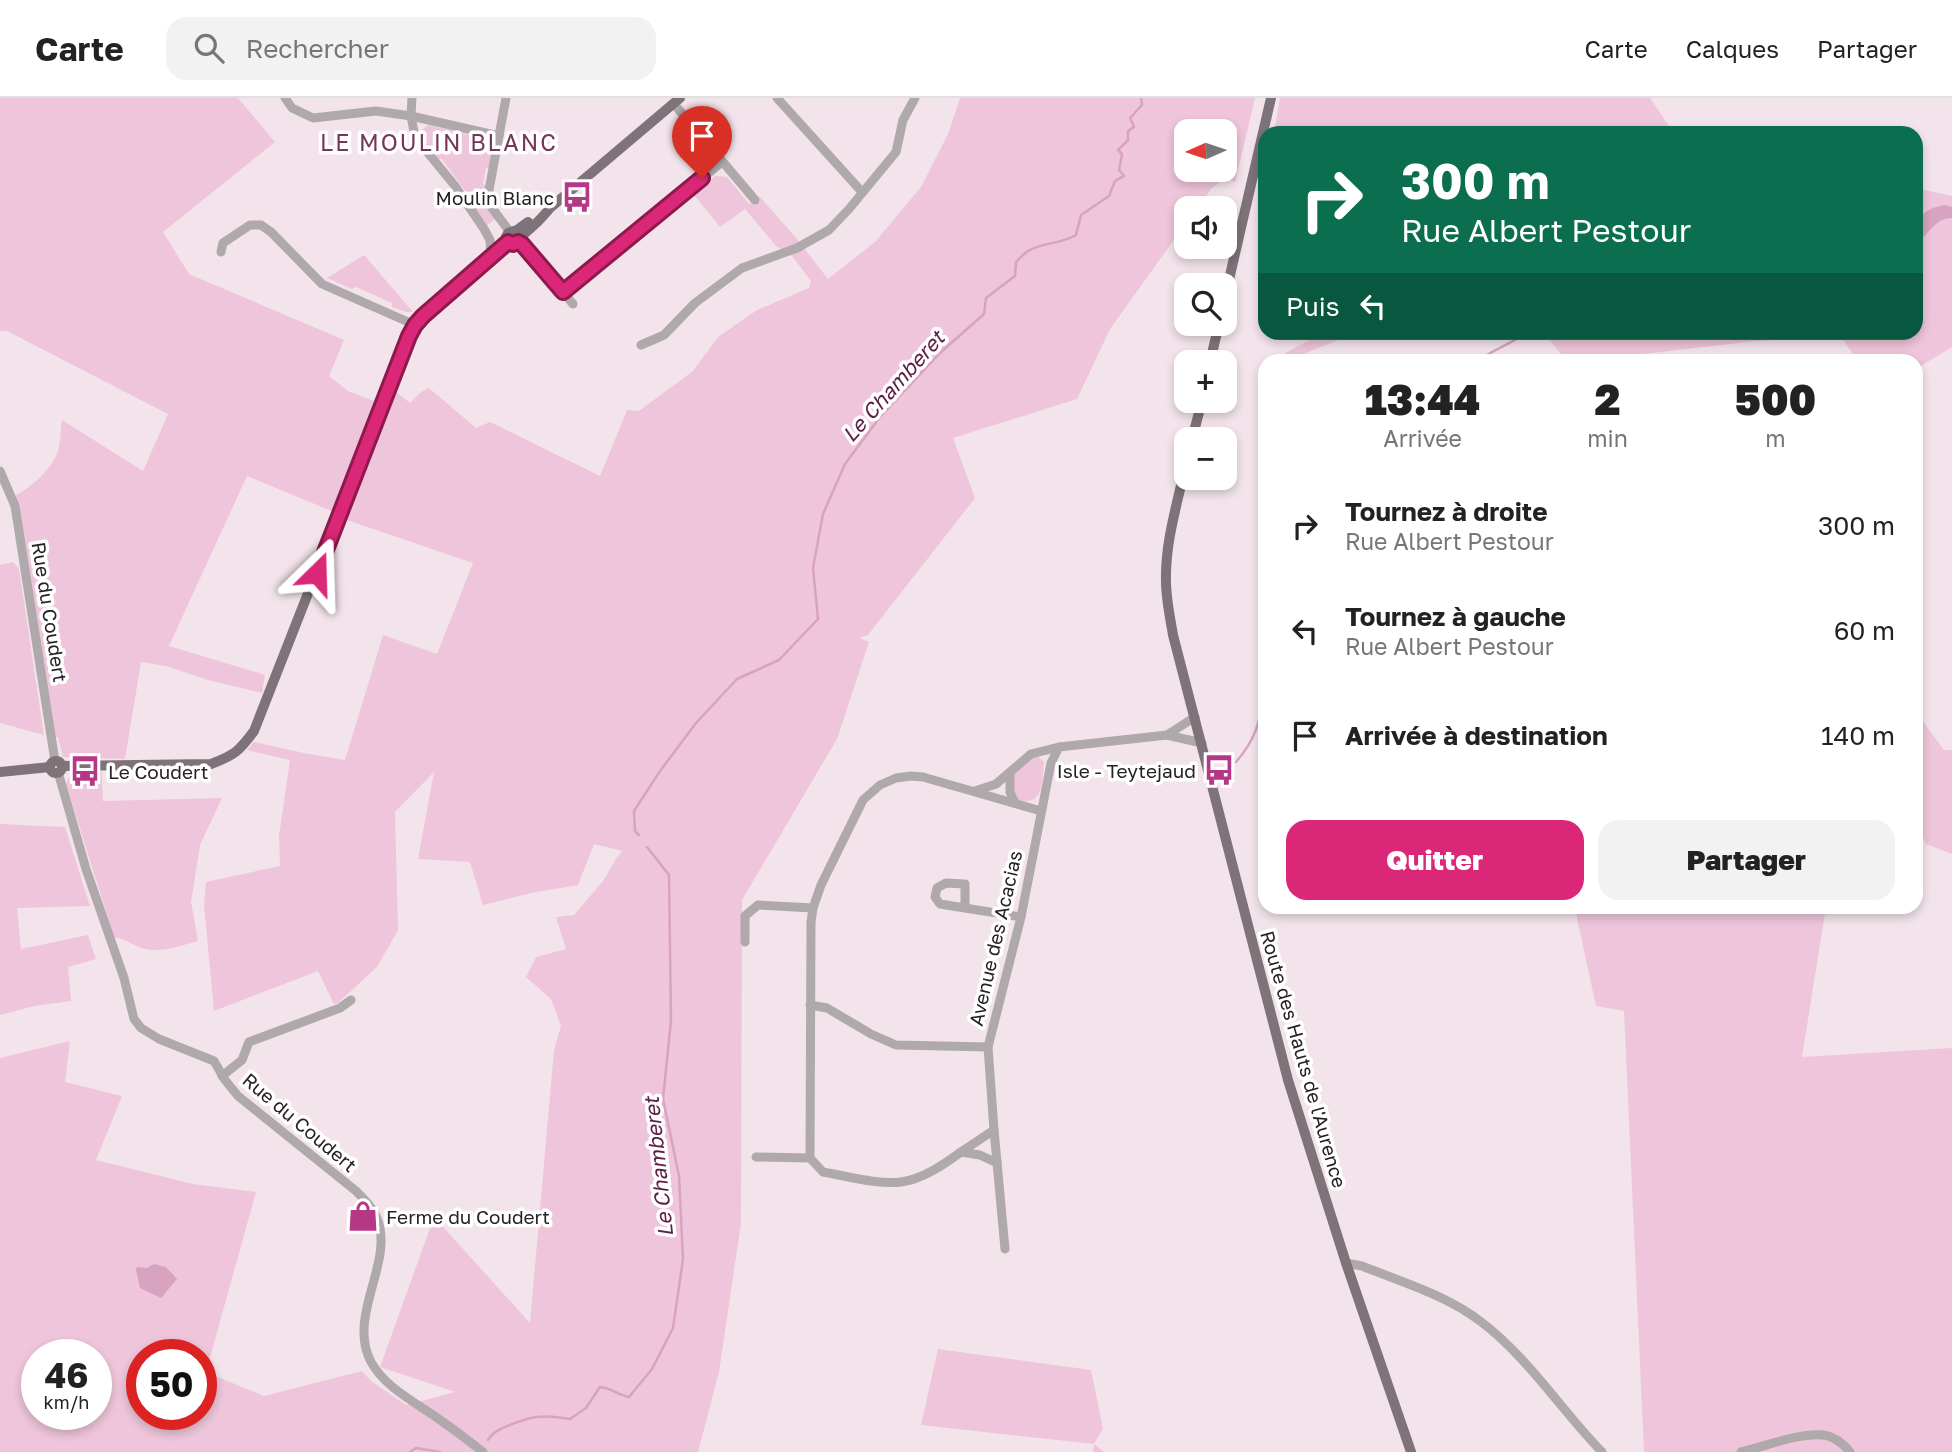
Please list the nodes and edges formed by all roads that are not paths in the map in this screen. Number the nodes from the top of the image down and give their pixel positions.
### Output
1 (285, 98) edge
2 (412, 98) edge
3 (506, 98) edge
4 (777, 98) edge
5 (915, 98) edge
6 (1271, 98) edge
7 (677, 101) edge
8 (411, 116) junction
9 (1265, 126) edge
10 (499, 136) junction
11 (1258, 154) edge
12 (722, 162) junction
13 (862, 192) junction
14 (755, 200) dead end
15 (485, 232) junction
16 (513, 237) junction
17 (221, 252) dead end
18 (491, 258) junction
19 (1231, 273) edge
20 (563, 292) junction
21 (573, 304) dead end
22 (415, 325) junction
23 (641, 345) dead end
24 (0, 471) edge
25 (1180, 490) edge
26 (1195, 717) junction
27 (1167, 735) junction
28 (1202, 743) junction
29 (1059, 747) junction
30 (56, 766) junction
31 (0, 772) edge
32 (1010, 773) junction
33 (973, 791) junction
34 (1015, 803) junction
35 (1041, 811) junction
36 (965, 906) dead end
37 (813, 908) junction
38 (1021, 917) junction
39 (745, 942) dead end
40 (351, 1000) dead end
41 (810, 1005) junction
42 (988, 1046) junction
43 (222, 1076) junction
44 (994, 1130) junction
45 (961, 1152) junction
46 (756, 1157) dead end
47 (810, 1158) junction
48 (997, 1163) junction
49 (1005, 1249) dead end
50 (1346, 1263) junction
51 (483, 1452) edge
52 (1411, 1452) edge
53 (1602, 1452) edge
54 (1741, 1452) edge
55 (1850, 1452) edge

1 - 8 street
2 - 8 street
3 - 10 street
4 - 13 street
5 - 13 street
6 - 9 main road
7 - 12 street
7 - 16 main road
8 - 10 street
8 - 15 street
10 - 16 street
11 - 19 main road
12 - 14 street
12 - 20 street
13 - 23 street
15 - 16 street
15 - 18 street
16 - 18 main road
16 - 20 street
17 - 22 street
18 - 22 main road
20 - 21 street
22 - 30 main road
24 - 30 street, Rue du Coudert
25 - 26 main road, Route des Hauts de l'Aurence
26 - 27 street
26 - 28 main road, Route des Hauts de l'Aurence
27 - 28 street
27 - 29 street
28 - 50 main road, Route des Hauts de l'Aurence
29 - 32 street
29 - 35 street, Avenue des Acacias
30 - 31 main road
30 - 43 street, Rue du Coudert
32 - 33 street
32 - 34 street
33 - 34 street
33 - 37 street
34 - 35 street
35 - 38 street, Avenue des Acacias
36 - 38 street
37 - 39 street
37 - 41 street
38 - 42 street, Avenue des Acacias
40 - 43 street
41 - 42 street
41 - 47 street
42 - 44 street, Avenue des Acacias
43 - 51 street, Rue du Coudert
44 - 45 street
44 - 48 street, Avenue des Acacias
45 - 47 street
45 - 48 street
46 - 47 street
48 - 49 street, Avenue des Acacias
50 - 52 main road, Route des Hauts de l'Aurence
50 - 53 street
54 - 55 street

